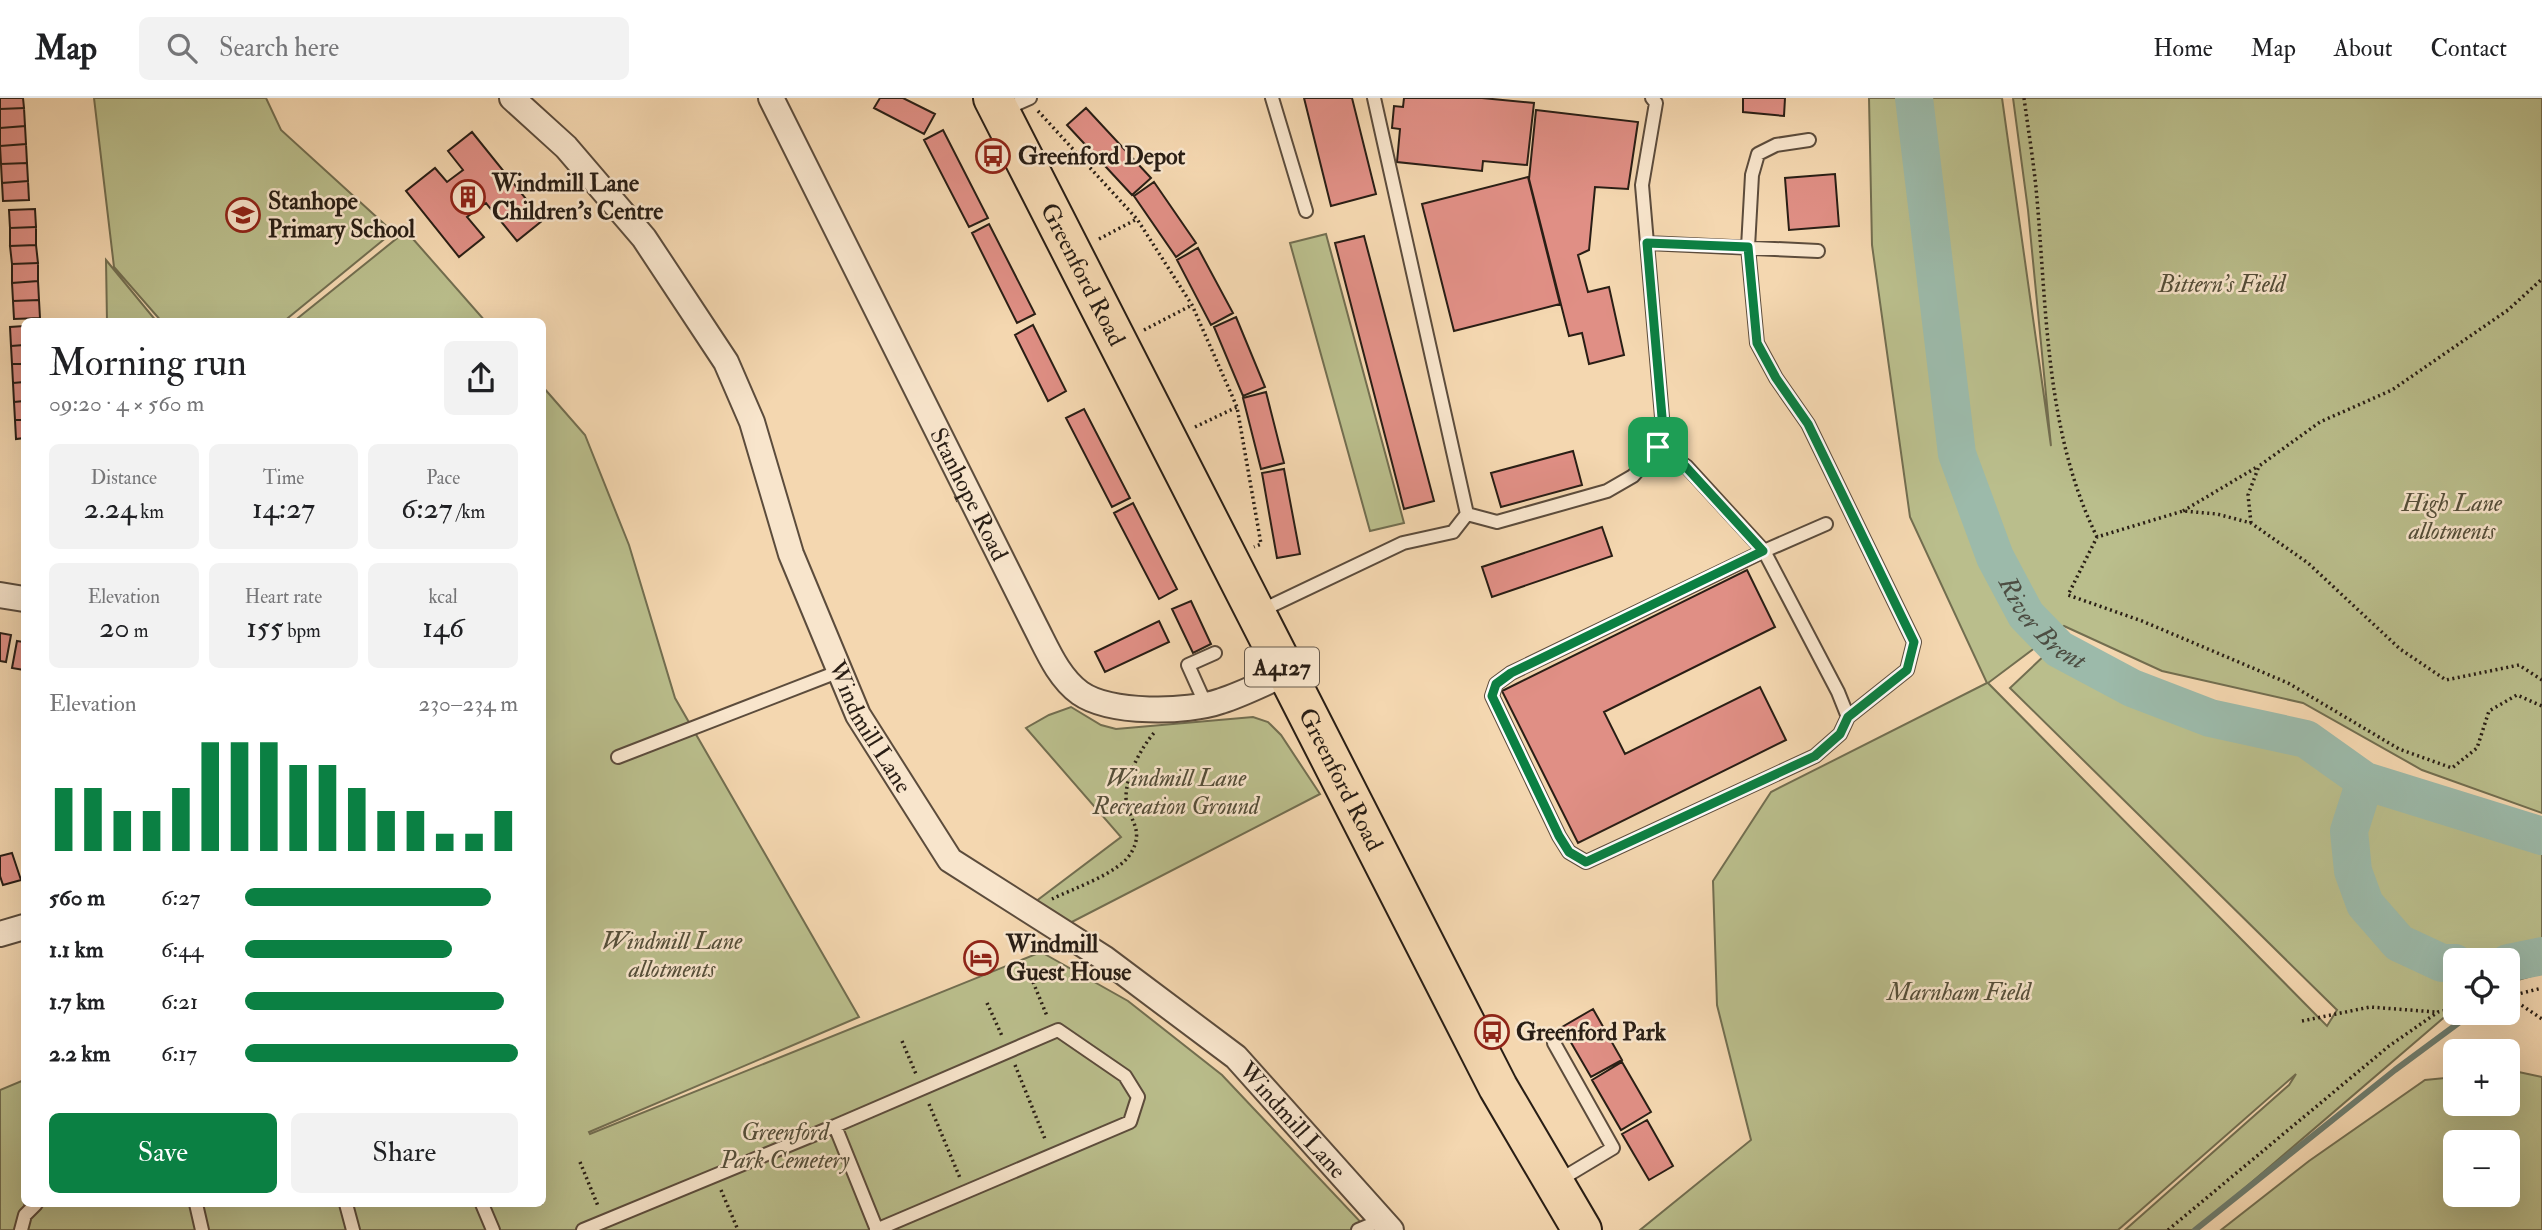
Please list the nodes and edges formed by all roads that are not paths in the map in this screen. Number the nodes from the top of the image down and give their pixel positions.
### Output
1 (771, 98) edge
2 (1272, 98) edge
3 (1374, 98) edge
4 (1652, 98) edge
5 (518, 100) edge
6 (1013, 102) edge
7 (1809, 140) dead end
8 (1306, 211) dead end
9 (1647, 243) junction
10 (1748, 247) junction
11 (1818, 251) dead end
12 (1658, 447) junction
13 (1467, 514) junction
14 (1826, 524) dead end
15 (1763, 551) junction
16 (0, 595) edge
17 (21, 598) edge
18 (1255, 613) junction
19 (1215, 653) dead end
20 (840, 671) junction
21 (1285, 674) junction
22 (1206, 705) junction
23 (1848, 717) junction
24 (618, 757) dead end
25 (21, 928) edge
26 (0, 934) edge
27 (1555, 1043) dead end
28 (835, 1126) junction
29 (1554, 1183) junction
30 (33, 1207) edge
31 (196, 1207) edge
32 (347, 1207) edge
33 (486, 1207) edge
34 (1387, 1225) edge
35 (21, 1230) edge
36 (202, 1230) edge
37 (353, 1230) edge
38 (493, 1230) edge
39 (583, 1230) edge
40 (877, 1230) edge
41 (1358, 1230) edge
42 (1582, 1230) edge

1 - 22 street, Stanhope Road
2 - 8 lane
3 - 13 lane
4 - 9 lane
5 - 20 street, Windmill Lane
6 - 18 main road, Greenford Road / A4127
7 - 10 lane
9 - 10 lane
9 - 12 lane
10 - 11 lane
10 - 23 lane
12 - 13 lane
12 - 15 lane
13 - 18 lane
14 - 15 lane
15 - 23 lane
15 - 23 lane
16 - 17 street
18 - 21 main road, Greenford Road / A4127
19 - 22 lane
20 - 24 lane
20 - 34 street, Windmill Lane
21 - 22 street, Stanhope Road
21 - 29 main road, Greenford Road / A4127
25 - 26 street
27 - 29 lane
28 - 39 lane
28 - 40 lane
28 - 40 lane
29 - 42 main road, Greenford Road / A4127
30 - 35 lane
31 - 36 lane
32 - 37 lane
33 - 38 lane
34 - 41 lane

